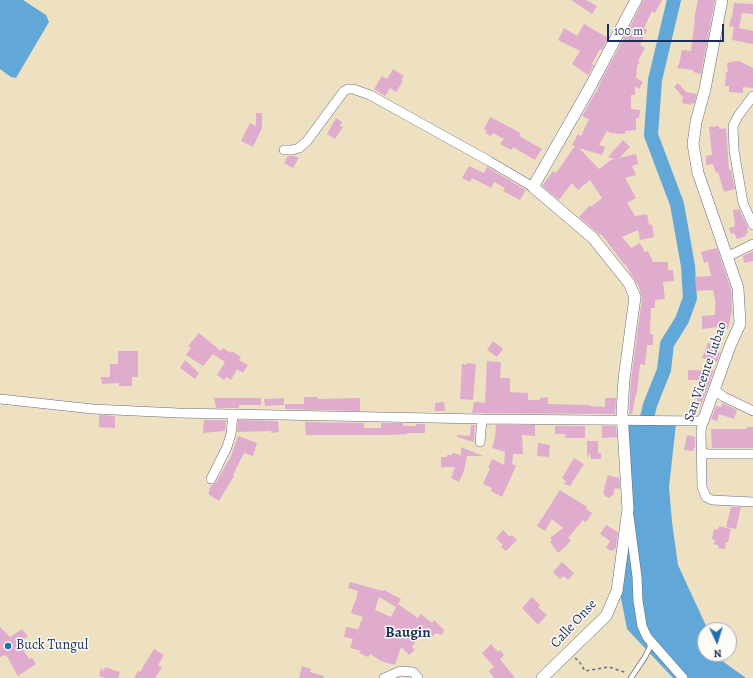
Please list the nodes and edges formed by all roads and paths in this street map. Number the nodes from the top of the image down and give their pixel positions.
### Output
1 (636, 0) edge
2 (722, 0) edge
3 (753, 96) edge
4 (284, 150) dead end
5 (533, 187) junction
6 (753, 225) edge
7 (753, 244) edge
8 (727, 257) junction
9 (714, 390) junction
10 (0, 398) edge
11 (753, 411) edge
12 (233, 414) junction
13 (482, 419) junction
14 (623, 420) junction
15 (703, 421) junction
16 (480, 442) dead end
17 (702, 452) junction
18 (753, 454) edge
19 (211, 479) dead end
20 (753, 502) edge
21 (628, 509) junction
22 (647, 637) junction
23 (566, 655) junction
24 (629, 676) edge
25 (384, 678) edge
26 (418, 678) edge
27 (542, 678) edge
28 (683, 678) edge

1 - 5 street
2 - 8 street, San Vicente Lubao
3 - 6 street
4 - 5 street
5 - 14 street, Calle Onse
7 - 8 street
8 - 9 street, San Vicente Lubao
9 - 11 street
9 - 15 street, San Vicente Lubao
10 - 12 street
12 - 13 street
12 - 19 street
13 - 14 street
13 - 16 street
14 - 15 street
14 - 21 street, Calle Onse
15 - 17 street, San Vicente Lubao
17 - 18 street
17 - 20 street, San Vicente Lubao
21 - 22 street
21 - 23 street, Calle Onse
22 - 24 lane
22 - 28 street
23 - 24 path
23 - 27 street, Calle Onse
25 - 26 street

